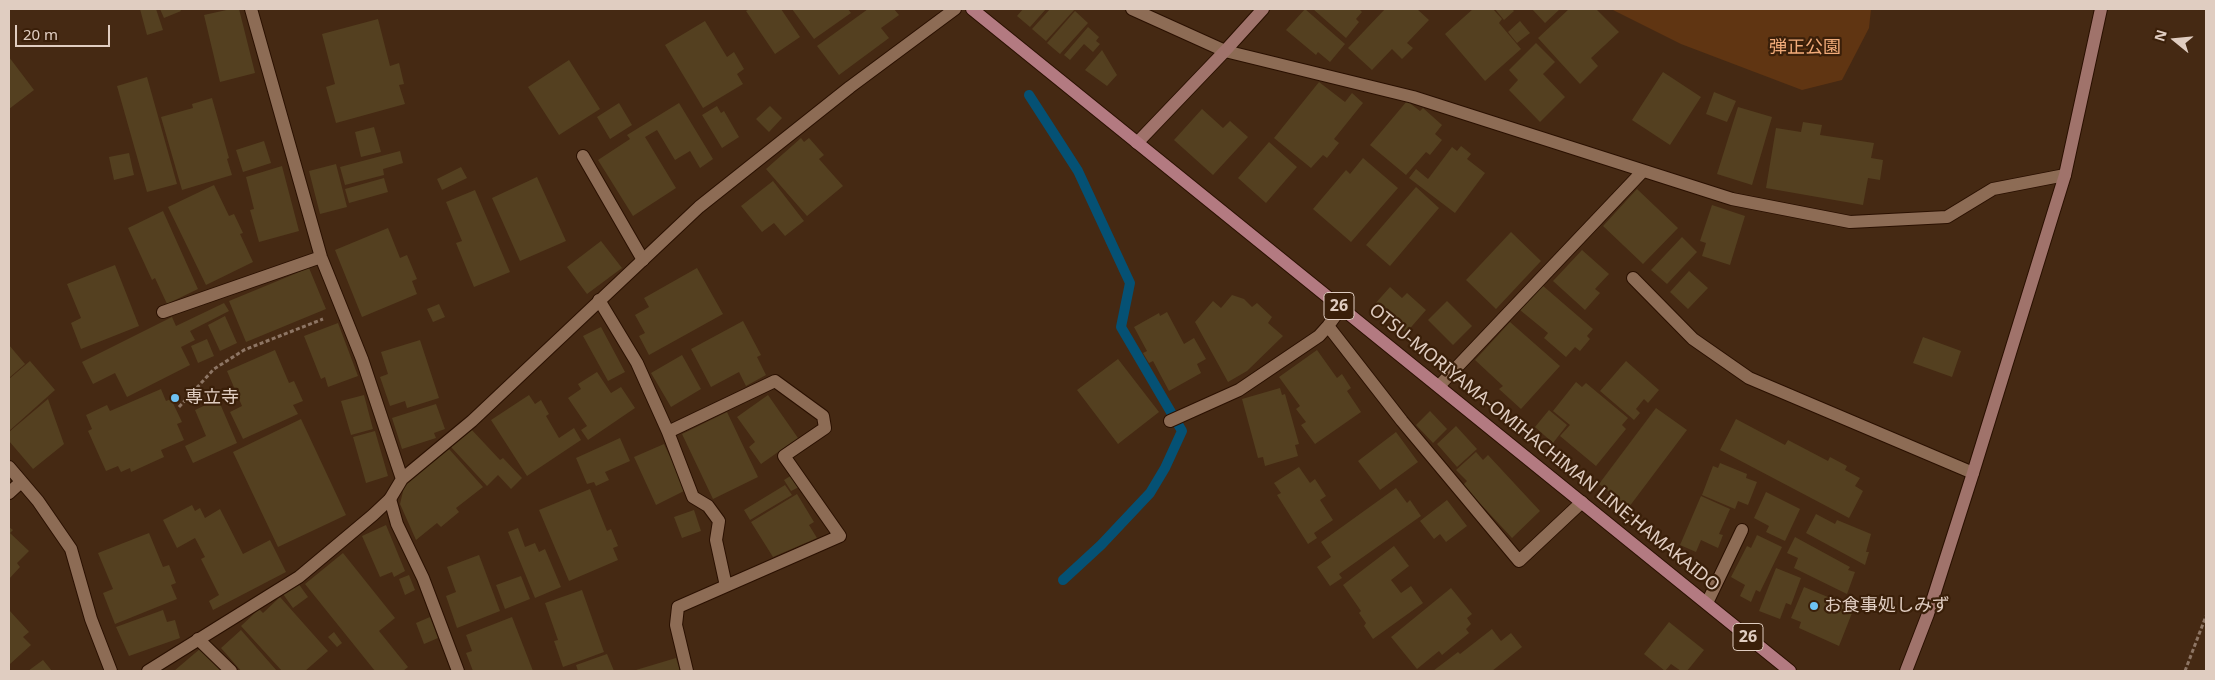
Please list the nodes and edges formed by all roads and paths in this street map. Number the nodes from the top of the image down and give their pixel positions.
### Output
1 (251, 9) edge
2 (954, 9) edge
3 (972, 9) edge
4 (1132, 9) edge
5 (1263, 9) edge
6 (2101, 9) edge
7 (1226, 51) junction
8 (1137, 143) junction
9 (583, 156) dead end
10 (1643, 171) junction
11 (2065, 175) junction
12 (320, 257) junction
13 (643, 260) junction
14 (1633, 278) dead end
15 (599, 300) junction
16 (1341, 308) junction
17 (342, 311) junction
18 (163, 312) dead end
19 (1328, 326) junction
20 (1439, 386) junction
21 (179, 407) dead end
22 (1170, 421) dead end
23 (668, 432) junction
24 (9, 467) edge
25 (1973, 473) junction
26 (402, 479) junction
27 (21, 482) junction
28 (9, 493) edge
29 (390, 499) junction
30 (1582, 502) junction
31 (1742, 530) dead end
32 (726, 586) junction
33 (1707, 603) junction
34 (2206, 616) edge
35 (198, 639) junction
36 (1784, 670) edge
37 (111, 671) edge
38 (148, 671) edge
39 (231, 671) edge
40 (458, 671) edge
41 (687, 671) edge
42 (1906, 671) edge
43 (2185, 671) edge

1 - 12 street
2 - 13 street
3 - 8 main road, OTSU-MORIYAMA-OMIHACHIMAN LINE;HAMAKAIDO / 26
4 - 7 street
5 - 7 street
6 - 11 street
7 - 8 street
7 - 10 street
8 - 16 main road, OTSU-MORIYAMA-OMIHACHIMAN LINE;HAMAKAIDO / 26
9 - 13 street
10 - 11 street
10 - 20 street
11 - 25 street
12 - 17 street
12 - 18 street
13 - 15 street
14 - 25 street
15 - 23 street
15 - 26 street
16 - 19 street
16 - 20 main road, OTSU-MORIYAMA-OMIHACHIMAN LINE;HAMAKAIDO / 26
17 - 21 path
17 - 26 street
19 - 22 street
19 - 30 street
20 - 30 main road, OTSU-MORIYAMA-OMIHACHIMAN LINE;HAMAKAIDO / 26
23 - 32 street
23 - 32 street
24 - 27 street
25 - 42 street
26 - 29 street
27 - 28 street
27 - 37 street
29 - 35 street
29 - 40 street
30 - 33 main road, OTSU-MORIYAMA-OMIHACHIMAN LINE;HAMAKAIDO / 26
31 - 33 street
32 - 41 street
33 - 36 main road, OTSU-MORIYAMA-OMIHACHIMAN LINE;HAMAKAIDO / 26
34 - 43 path
35 - 38 street
35 - 39 street

